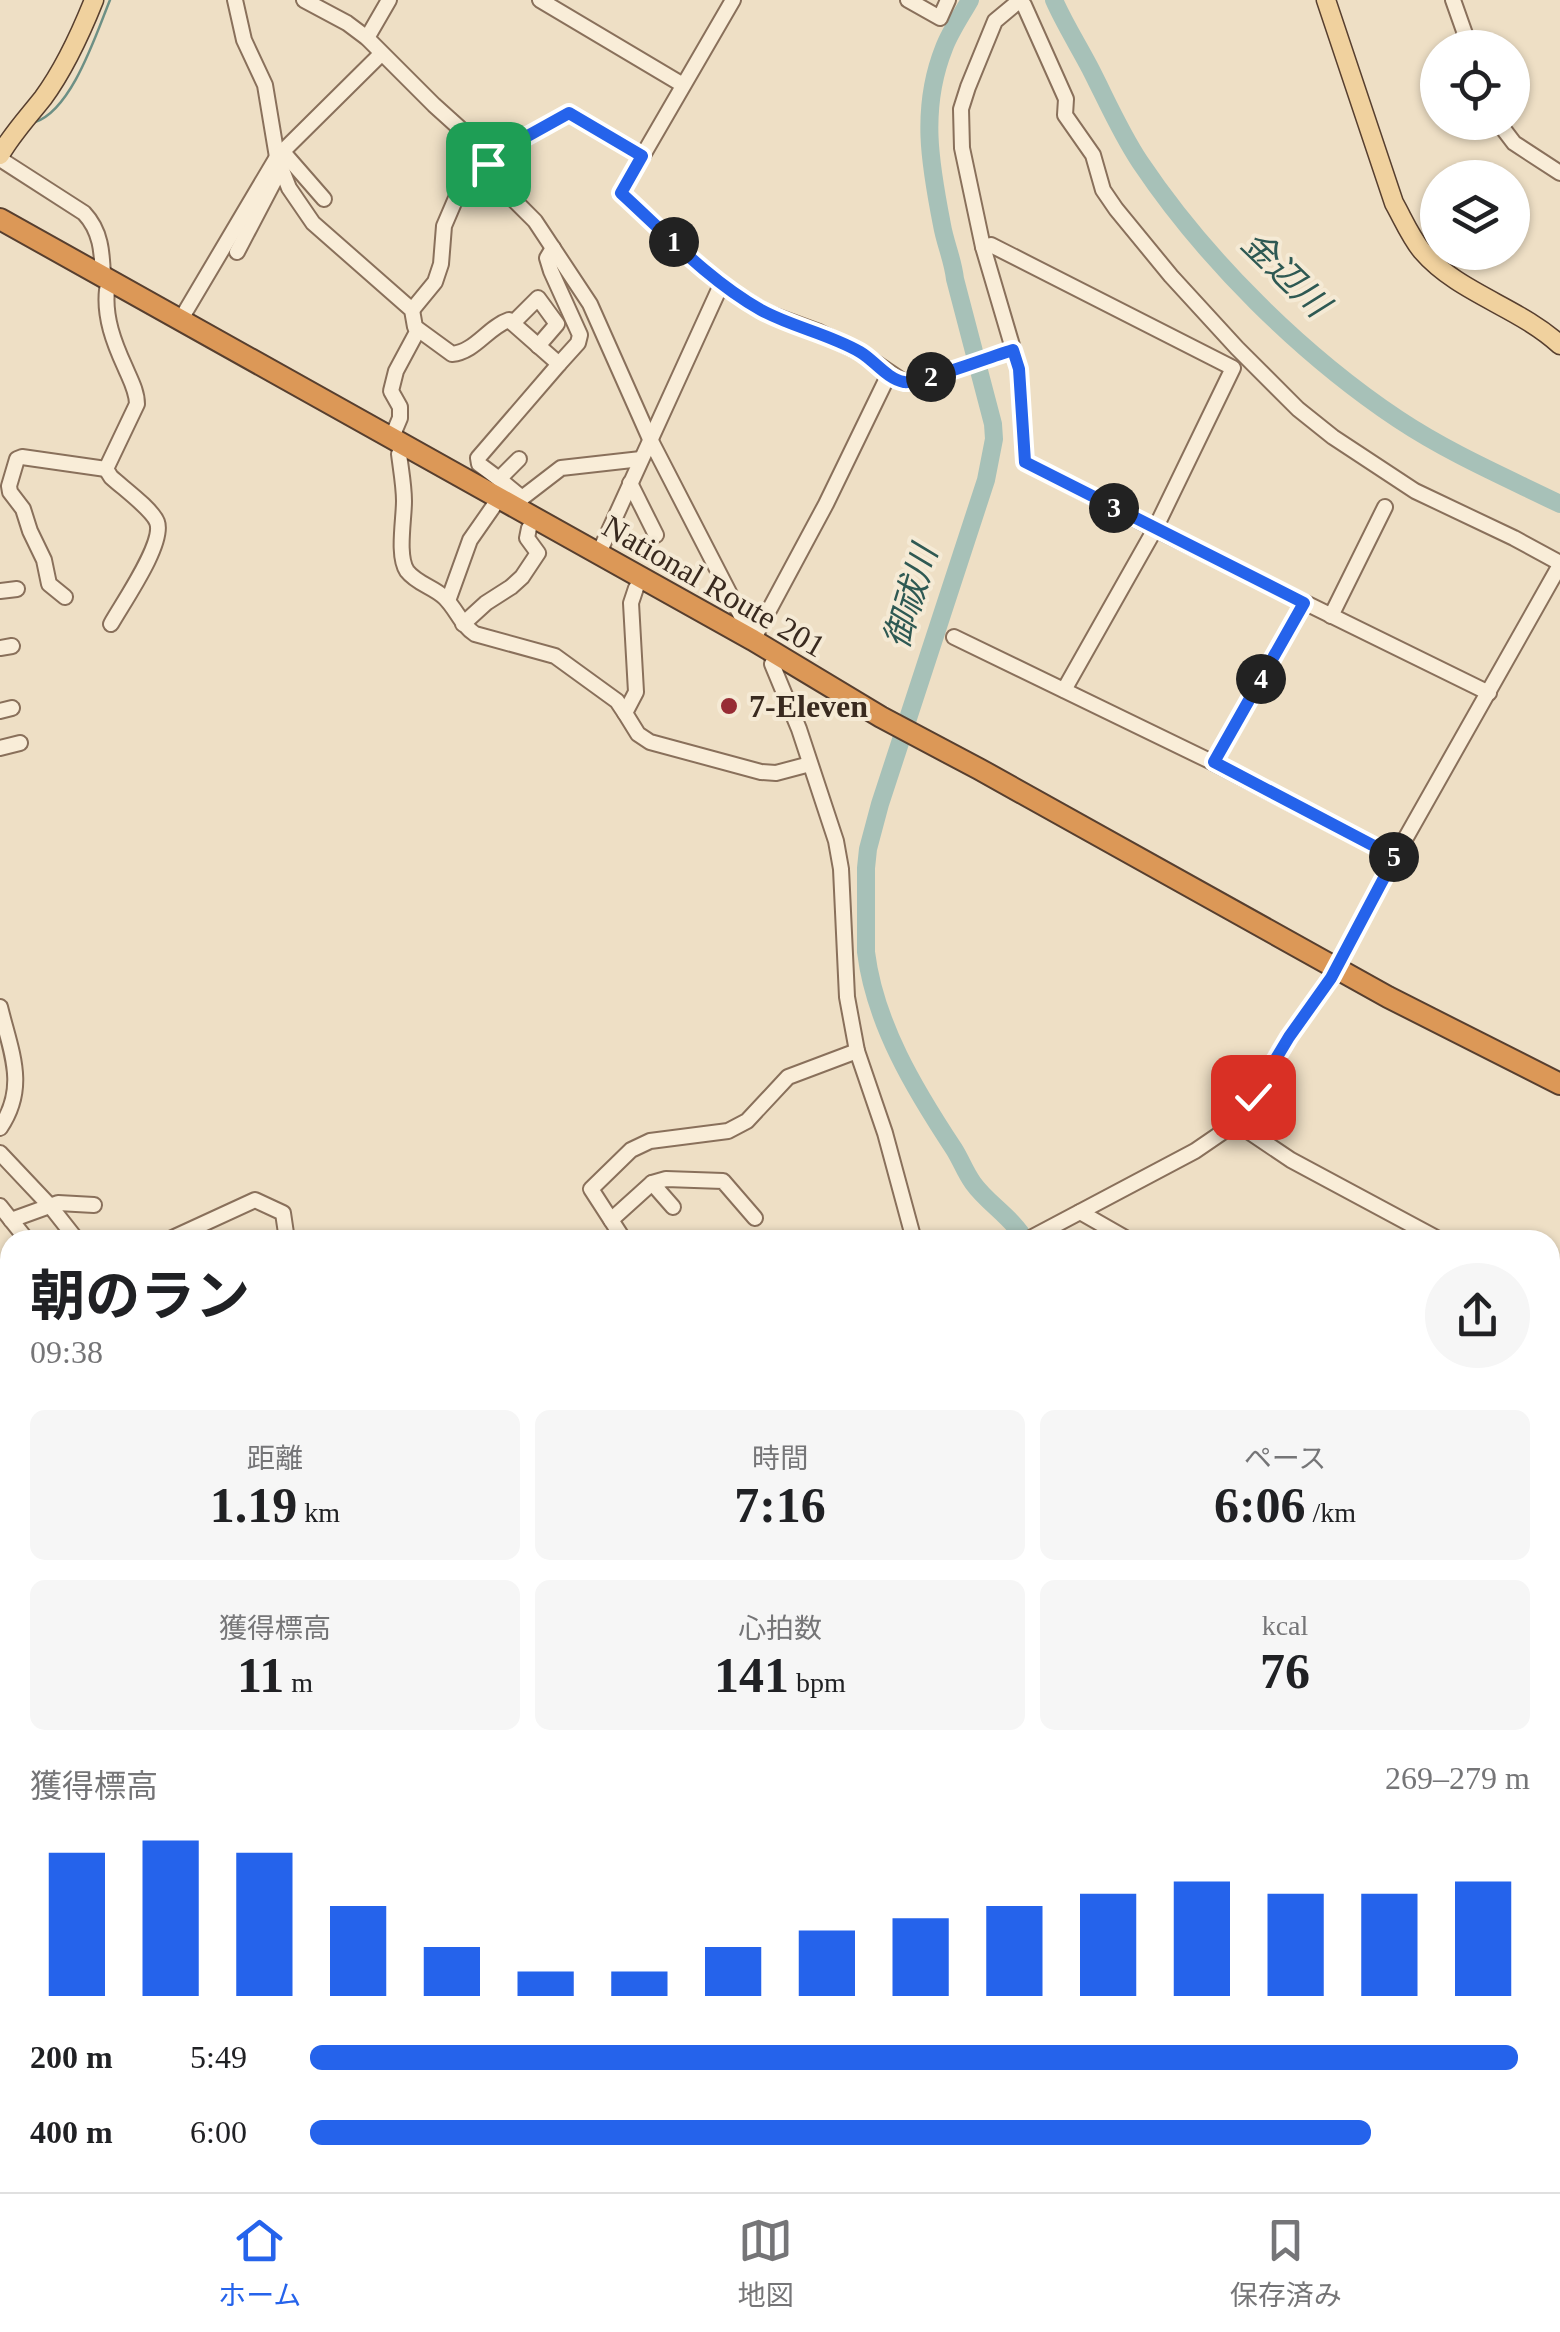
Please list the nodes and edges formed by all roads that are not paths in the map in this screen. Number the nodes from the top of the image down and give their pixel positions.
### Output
1 (94, 0) edge
2 (234, 0) edge
3 (304, 0) edge
4 (540, 0) edge
5 (733, 0) edge
6 (908, 0) edge
7 (948, 0) edge
8 (1326, 0) edge
9 (1453, 0) edge
10 (383, 2) edge
11 (1464, 30) edge
12 (367, 38) junction
13 (381, 54) junction
14 (683, 84) junction
15 (1512, 140) edge
16 (642, 156) junction
17 (0, 157) edge
18 (280, 159) junction
19 (486, 159) junction
20 (1560, 173) edge
21 (324, 198) dead end
22 (0, 219) edge
23 (0, 233) edge
24 (984, 247) junction
25 (553, 248) junction
26 (237, 252) dead end
27 (105, 283) junction
28 (721, 285) junction
29 (412, 310) junction
30 (182, 319) junction
31 (513, 323) junction
32 (418, 330) junction
33 (1560, 345) edge
34 (538, 346) junction
35 (1013, 350) junction
36 (559, 364) junction
37 (889, 374) junction
38 (650, 439) junction
39 (396, 446) junction
40 (640, 459) junction
41 (519, 460) dead end
42 (106, 469) junction
43 (499, 479) junction
44 (630, 482) junction
45 (519, 503) junction
46 (1385, 506) dead end
47 (493, 507) junction
48 (530, 528) junction
49 (1155, 529) junction
50 (656, 535) dead end
51 (598, 555) junction
52 (1560, 564) edge
53 (636, 588) junction
54 (17, 589) dead end
55 (0, 591) edge
56 (65, 597) dead end
57 (448, 601) junction
58 (1304, 603) junction
59 (1332, 616) junction
60 (111, 624) dead end
61 (464, 624) junction
62 (954, 636) dead end
63 (753, 640) junction
64 (772, 664) junction
65 (1064, 690) junction
66 (1489, 693) junction
67 (625, 714) junction
68 (879, 722) junction
69 (20, 743) dead end
70 (0, 748) edge
71 (1214, 762) junction
72 (810, 764) junction
73 (1395, 857) junction
74 (1333, 973) junction
75 (0, 1008) edge
76 (856, 1051) junction
77 (1560, 1084) edge
78 (1560, 1097) edge
79 (1233, 1125) junction
80 (0, 1128) edge
81 (0, 1153) edge
82 (652, 1183) junction
83 (94, 1205) dead end
84 (0, 1206) edge
85 (51, 1207) junction
86 (673, 1207) dead end
87 (1080, 1212) junction
88 (755, 1218) dead end
89 (11, 1220) junction
90 (611, 1220) junction
91 (20, 1230) edge
92 (69, 1230) edge
93 (190, 1230) edge
94 (286, 1230) edge
95 (618, 1230) edge
96 (911, 1230) edge
97 (1046, 1230) edge
98 (1112, 1230) edge
99 (1422, 1230) edge

1 - 17 main road
2 - 18 street
3 - 12 street
4 - 14 street
5 - 14 street
6 - 7 street
8 - 33 main road
9 - 11 street
10 - 12 street
12 - 13 street
13 - 18 street
13 - 19 street
14 - 16 street
15 - 20 street
16 - 19 street
16 - 28 street
17 - 27 street
18 - 21 street
18 - 26 street
18 - 29 street
18 - 30 street
19 - 25 street
19 - 29 street
22 - 27 highway, National Route 201
23 - 27 highway, National Route 201
24 - 35 street
24 - 49 street
24 - 52 street
25 - 36 street
25 - 38 street
27 - 30 highway, National Route 201
27 - 39 highway, National Route 201
27 - 42 street
28 - 37 street
28 - 38 street
29 - 32 street
30 - 39 highway, National Route 201
31 - 32 street
31 - 34 street
31 - 34 street
32 - 39 street
34 - 36 street
35 - 37 street
35 - 49 street
36 - 43 street
37 - 63 street
38 - 40 street
38 - 63 street
39 - 45 highway, National Route 201
39 - 47 highway, National Route 201
39 - 57 street
40 - 44 street
40 - 45 street
41 - 43 street
42 - 56 street
42 - 60 street
43 - 45 street
44 - 50 street
44 - 51 street
45 - 51 highway, National Route 201
46 - 59 street
47 - 48 highway, National Route 201
47 - 57 street
48 - 53 highway, National Route 201
48 - 61 street
49 - 58 street
49 - 65 street
51 - 63 highway, National Route 201
52 - 66 street
53 - 64 highway, National Route 201
53 - 67 street
54 - 55 street
57 - 61 street
58 - 59 street
58 - 71 street
59 - 66 street
61 - 67 street
62 - 65 street
63 - 68 highway, National Route 201
64 - 68 highway, National Route 201
64 - 72 street
65 - 71 street
66 - 73 street
67 - 72 street
68 - 74 highway, National Route 201
69 - 70 street
71 - 73 street
72 - 76 street
73 - 74 street
74 - 77 highway, National Route 201
74 - 78 highway, National Route 201
74 - 79 street
75 - 80 street
76 - 90 street
76 - 96 street
79 - 87 street
79 - 99 street
81 - 85 street
82 - 86 street
82 - 88 street
82 - 90 street
83 - 85 street
84 - 89 street
85 - 89 street
85 - 92 street
87 - 97 street
87 - 98 street
89 - 91 street
90 - 95 street
93 - 94 street

